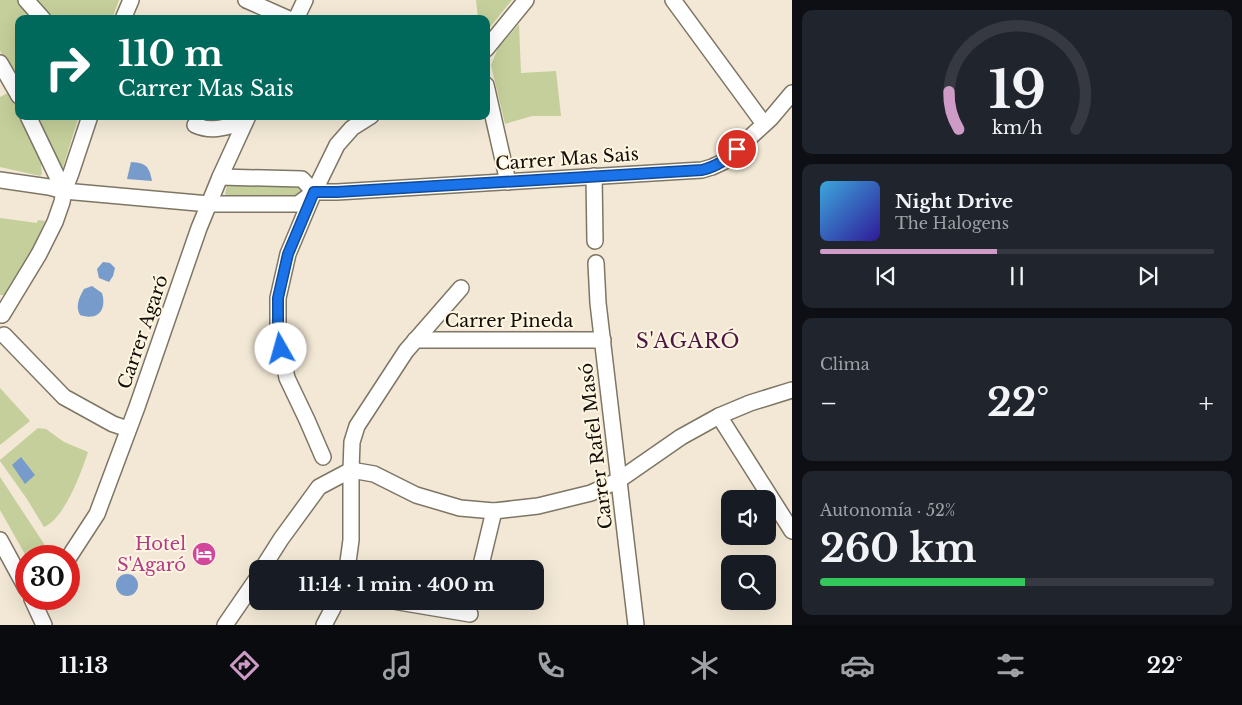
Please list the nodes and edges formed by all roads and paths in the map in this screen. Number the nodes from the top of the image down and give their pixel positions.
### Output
1 (26, 0) edge
2 (130, 0) edge
3 (246, 0) edge
4 (305, 0) edge
5 (526, 0) edge
6 (673, 0) edge
7 (39, 15) edge
8 (124, 15) edge
9 (280, 15) edge
10 (298, 15) edge
11 (490, 44) edge
12 (0, 63) edge
13 (15, 89) edge
14 (792, 93) edge
15 (490, 103) edge
16 (30, 120) edge
17 (89, 120) edge
18 (365, 120) edge
19 (243, 122) edge
20 (764, 124) junction
21 (200, 130) dead end
22 (0, 174) edge
23 (594, 176) junction
24 (220, 177) junction
25 (0, 180) edge
26 (508, 182) junction
27 (64, 191) junction
28 (314, 192) junction
29 (209, 204) junction
30 (595, 241) dead end
31 (596, 263) dead end
32 (461, 288) dead end
33 (1, 314) edge
34 (2, 336) edge
35 (415, 340) junction
36 (603, 340) junction
37 (792, 390) edge
38 (719, 416) junction
39 (128, 429) junction
40 (323, 457) dead end
41 (350, 470) junction
42 (619, 480) junction
43 (494, 511) junction
44 (792, 531) edge
45 (0, 540) edge
46 (77, 545) edge
47 (268, 560) edge
48 (348, 560) edge
49 (482, 560) edge
50 (15, 567) edge
51 (249, 590) edge
52 (38, 610) edge
53 (333, 610) edge
54 (451, 610) edge
55 (470, 613) edge
56 (44, 625) edge
57 (225, 625) edge
58 (324, 625) edge
59 (636, 625) edge

1 - 7 street
2 - 8 street
3 - 9 street
4 - 10 street
5 - 11 street
6 - 20 street
12 - 13 street
14 - 20 street, Carrer Mas Sais
15 - 26 street
16 - 27 street
17 - 27 street
18 - 28 street
19 - 21 street
19 - 24 street, Carrer Agaró
20 - 23 street, Carrer Mas Sais
22 - 27 street
23 - 26 street, Carrer Mas Sais
23 - 30 street
24 - 28 street
24 - 29 street, Carrer Agaró
25 - 27 street
26 - 28 street, Carrer Mas Sais
27 - 29 street, Carrer Mas Sais
27 - 33 street
28 - 29 street, Carrer Mas Sais
28 - 40 street
29 - 39 street, Carrer Agaró
31 - 36 street, Carrer Rafel Masó
32 - 35 street, Carrer Pineda
33 - 34 street
34 - 39 street
35 - 36 street, Carrer Pineda
35 - 41 street, Carrer Pineda
36 - 42 street, Carrer Rafel Masó
37 - 38 street
38 - 42 street
38 - 44 street
39 - 46 street, Carrer Agaró
41 - 43 street
41 - 47 street
41 - 48 street, Carrer Pineda
42 - 43 street
42 - 59 street, Carrer Rafel Masó
43 - 49 street
45 - 50 street
51 - 57 street
52 - 56 street
53 - 58 street
54 - 55 street

